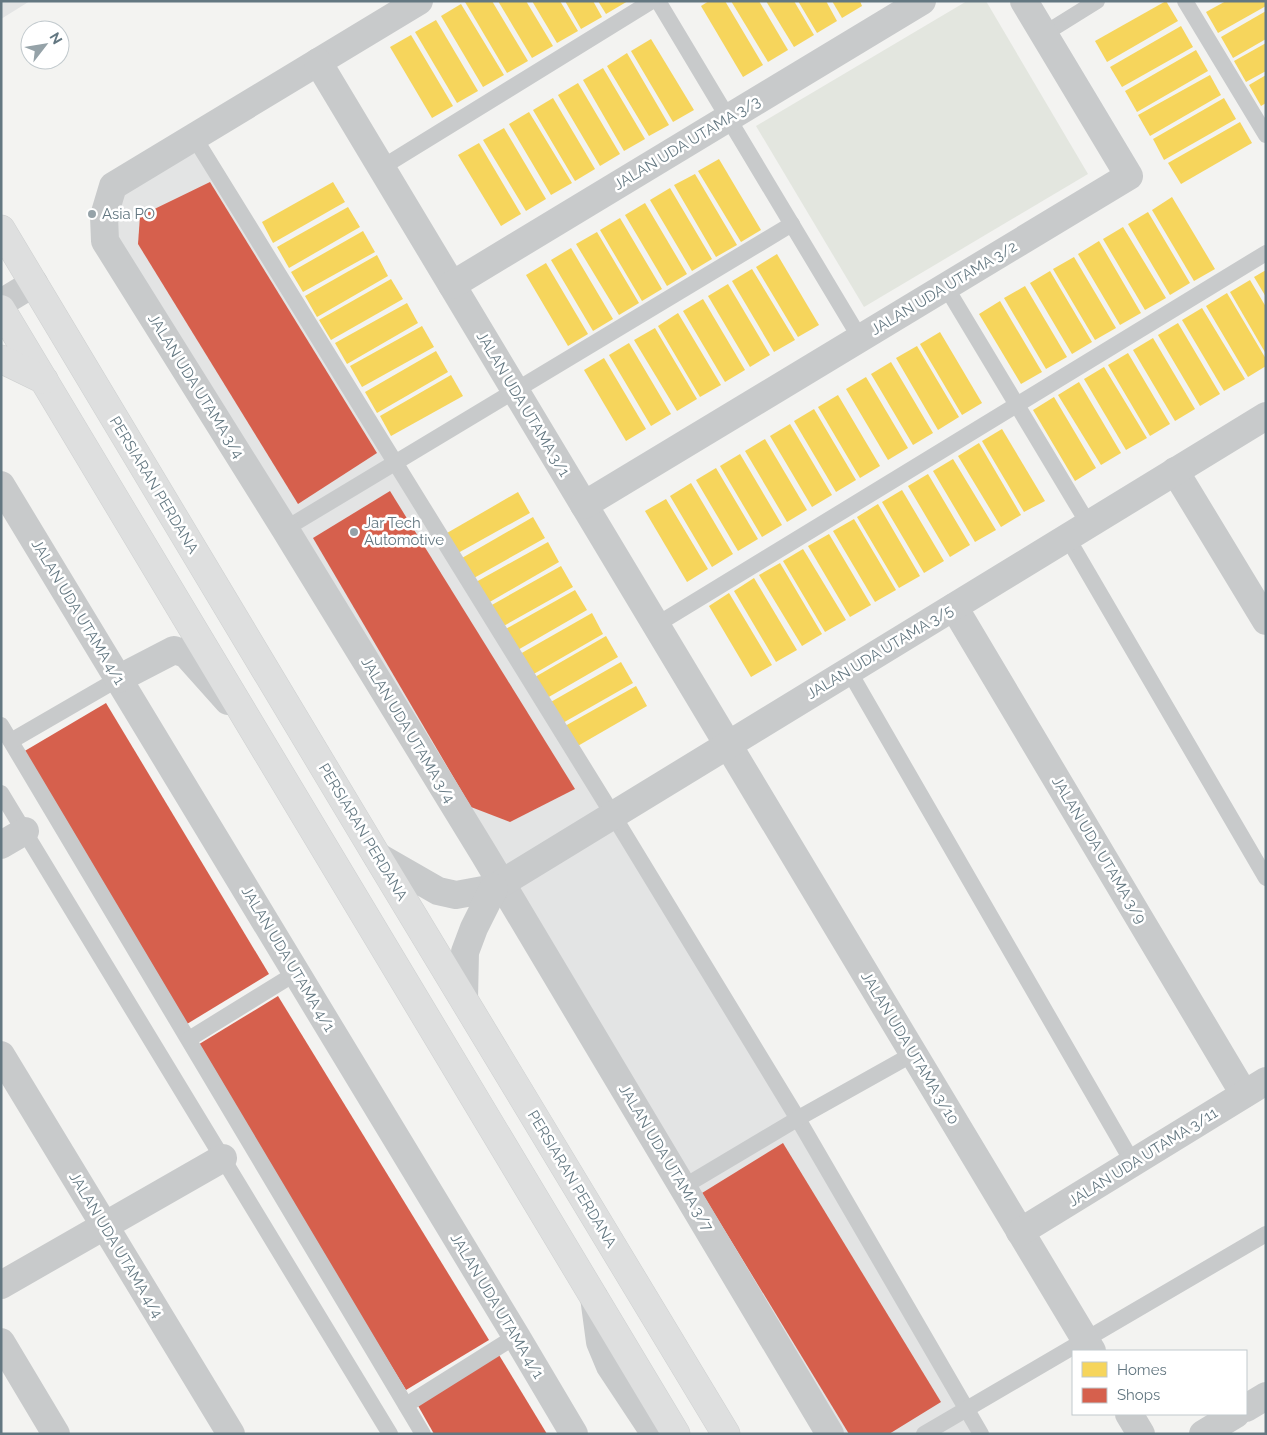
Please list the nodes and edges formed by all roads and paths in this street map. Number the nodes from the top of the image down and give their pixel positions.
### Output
1 (419, 1) edge
2 (652, 1) edge
3 (658, 1) edge
4 (922, 1) edge
5 (1024, 1) edge
6 (1097, 1) edge
7 (1185, 1) edge
8 (1044, 34) junction
9 (318, 62) junction
10 (728, 119) junction
11 (1266, 135) edge
12 (194, 137) junction
13 (381, 168) junction
14 (792, 224) junction
15 (4, 239) edge
16 (1266, 253) edge
17 (34, 283) junction
18 (452, 285) junction
19 (946, 286) junction
20 (1, 303) edge
21 (1, 309) edge
22 (860, 338) junction
23 (1, 359) edge
24 (44, 380) junction
25 (515, 391) junction
26 (1017, 405) junction
27 (1266, 416) edge
28 (395, 464) junction
29 (1175, 471) junction
30 (1, 485) edge
31 (584, 505) junction
32 (285, 529) junction
33 (1078, 531) junction
34 (954, 606) junction
35 (1266, 621) edge
36 (656, 625) junction
37 (849, 671) junction
38 (118, 678) junction
39 (1, 725) edge
40 (254, 730) junction
41 (11, 741) junction
42 (728, 745) junction
43 (1, 793) edge
44 (613, 815) junction
45 (24, 831) junction
46 (1, 845) edge
47 (376, 856) junction
48 (1266, 878) edge
49 (498, 886) junction
50 (296, 973) junction
51 (464, 999) junction
52 (189, 1039) junction
53 (913, 1054) junction
54 (1, 1055) edge
55 (1255, 1087) edge
56 (798, 1119) junction
57 (223, 1158) junction
58 (1132, 1163) junction
59 (683, 1187) junction
60 (105, 1226) junction
61 (1020, 1232) junction
62 (1266, 1234) edge
63 (1, 1285) edge
64 (594, 1297) junction
65 (516, 1336) junction
66 (1, 1342) edge
67 (1088, 1345) edge
68 (1072, 1353) edge
69 (1266, 1396) edge
70 (406, 1405) junction
71 (1247, 1407) edge
72 (966, 1409) junction
73 (1130, 1415) edge
74 (1234, 1415) edge
75 (56, 1434) edge
76 (231, 1434) edge
77 (390, 1434) edge
78 (423, 1434) edge
79 (574, 1434) edge
80 (655, 1434) edge
81 (676, 1434) edge
82 (726, 1434) edge
83 (830, 1434) edge
84 (924, 1434) edge
85 (981, 1434) edge
86 (1141, 1434) edge
87 (1203, 1434) edge

1 - 9 street, JALAN UDA UTAMA 3/4
2 - 13 lane
3 - 10 lane
4 - 10 street, JALAN UDA UTAMA 3/3
5 - 8 street, JALAN UDA UTAMA 3/2
6 - 8 lane
7 - 11 lane
8 - 19 street, JALAN UDA UTAMA 3/2
9 - 12 street, JALAN UDA UTAMA 3/4
9 - 13 street, JALAN UDA UTAMA 3/1
10 - 14 lane
10 - 18 street, JALAN UDA UTAMA 3/3
12 - 28 lane
12 - 32 street, JALAN UDA UTAMA 3/4
13 - 18 street, JALAN UDA UTAMA 3/1
14 - 22 lane
14 - 25 lane
15 - 17 main road, PERSIARAN PERDANA
16 - 26 lane
17 - 20 street
17 - 47 main road, PERSIARAN PERDANA
18 - 25 street, JALAN UDA UTAMA 3/1
19 - 22 street, JALAN UDA UTAMA 3/2
19 - 26 lane
21 - 24 main road
22 - 31 street, JALAN UDA UTAMA 3/2
23 - 24 main road
24 - 40 main road
25 - 28 lane
25 - 31 street, JALAN UDA UTAMA 3/1
26 - 33 lane
26 - 36 lane
27 - 29 street, JALAN UDA UTAMA 3/5
28 - 32 lane
28 - 44 lane
29 - 33 street, JALAN UDA UTAMA 3/5
29 - 35 street
30 - 38 street, JALAN UDA UTAMA 4/1
31 - 36 street, JALAN UDA UTAMA 3/1
32 - 49 street, JALAN UDA UTAMA 3/4
33 - 34 street, JALAN UDA UTAMA 3/5
33 - 48 lane
34 - 37 street, JALAN UDA UTAMA 3/5
34 - 55 street, JALAN UDA UTAMA 3/9
36 - 42 street, JALAN UDA UTAMA 3/1
37 - 42 street, JALAN UDA UTAMA 3/5
37 - 58 lane
38 - 40 street
38 - 41 lane
38 - 50 street, JALAN UDA UTAMA 4/1
39 - 41 lane
40 - 64 main road
41 - 52 lane
42 - 44 street, JALAN UDA UTAMA 3/5
42 - 53 street, JALAN UDA UTAMA 3/10
43 - 45 lane
44 - 49 street, JALAN UDA UTAMA 3/5
44 - 56 lane
45 - 46 street
45 - 57 lane
47 - 49 street
47 - 51 main road, PERSIARAN PERDANA
49 - 51 street
49 - 59 street, JALAN UDA UTAMA 3/7
50 - 52 lane
50 - 65 street, JALAN UDA UTAMA 4/1
51 - 82 main road, PERSIARAN PERDANA
52 - 70 lane
53 - 56 lane
53 - 61 street, JALAN UDA UTAMA 3/10
54 - 60 street, JALAN UDA UTAMA 4/4
55 - 58 street, JALAN UDA UTAMA 3/11
56 - 59 lane
56 - 72 lane
57 - 60 street
57 - 77 lane
58 - 61 street, JALAN UDA UTAMA 3/11
59 - 83 street, JALAN UDA UTAMA 3/7
60 - 63 street
60 - 76 street, JALAN UDA UTAMA 4/4
61 - 67 street, JALAN UDA UTAMA 3/10
62 - 67 lane
64 - 80 street
64 - 81 main road
65 - 70 lane
65 - 79 street, JALAN UDA UTAMA 4/1
66 - 75 street
68 - 72 lane
69 - 71 street
70 - 78 lane
72 - 84 lane
72 - 85 lane
73 - 86 street
74 - 87 street

